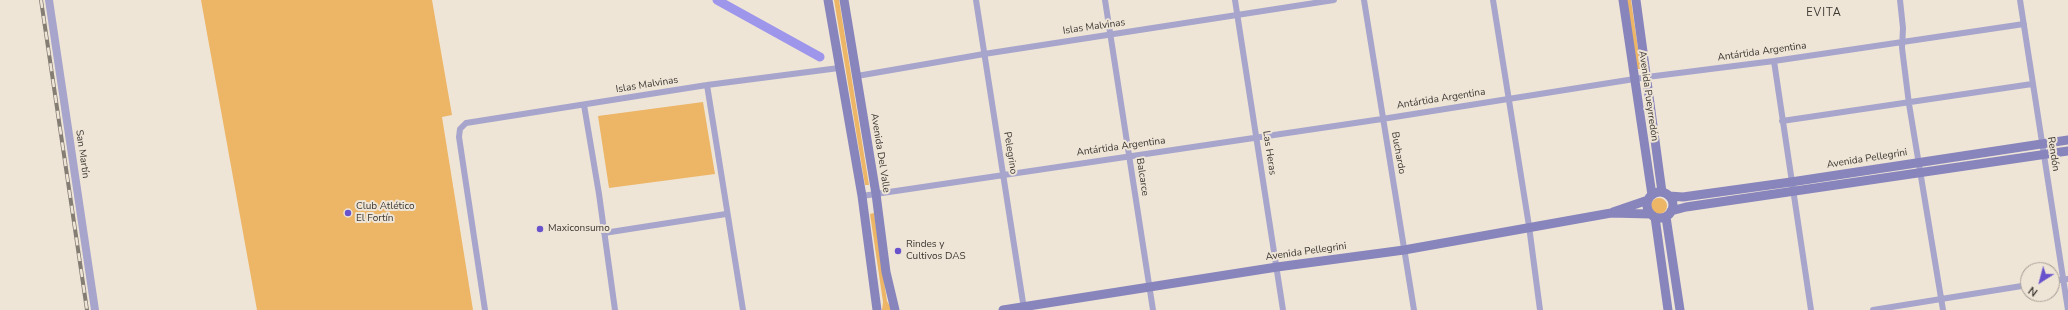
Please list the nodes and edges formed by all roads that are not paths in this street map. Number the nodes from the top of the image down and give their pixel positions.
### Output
1 (49, 0) edge
2 (828, 0) edge
3 (844, 0) edge
4 (976, 0) edge
5 (1105, 0) edge
6 (1235, 0) edge
7 (1334, 0) edge
8 (1364, 0) edge
9 (1493, 0) edge
10 (1623, 0) edge
11 (1636, 0) edge
12 (1900, 0) edge
13 (2020, 0) edge
14 (1237, 15) junction
15 (2024, 24) junction
16 (1110, 35) junction
17 (1904, 41) junction
18 (984, 54) junction
19 (1774, 61) junction
20 (839, 68) junction
21 (857, 76) junction
22 (1647, 77) junction
23 (1635, 79) junction
24 (2032, 84) junction
25 (707, 85) junction
26 (1508, 98) junction
27 (1909, 104) junction
28 (584, 105) junction
29 (1382, 119) junction
30 (1782, 121) junction
31 (1256, 137) junction
32 (2068, 140) edge
33 (2042, 144) junction
34 (1656, 148) junction
35 (1645, 150) junction
36 (2068, 151) edge
37 (2043, 155) junction
38 (1129, 156) junction
39 (1919, 162) junction
40 (1921, 174) junction
41 (1003, 175) junction
42 (1791, 182) junction
43 (1793, 192) junction
44 (876, 194) junction
45 (1666, 194) junction
46 (862, 196) junction
47 (1650, 197) junction
48 (1611, 213) junction
49 (726, 214) junction
50 (1669, 214) junction
51 (1652, 215) junction
52 (1529, 226) junction
53 (604, 233) junction
54 (1404, 250) junction
55 (1277, 267) junction
56 (2065, 279) edge
57 (1149, 287) junction
58 (2020, 287) edge
59 (1941, 300) junction
60 (1024, 308) edge
61 (95, 310) edge
62 (484, 310) edge
63 (615, 310) edge
64 (743, 310) edge
65 (877, 310) edge
66 (895, 310) edge
67 (1003, 310) edge
68 (1153, 310) edge
69 (1283, 310) edge
70 (1414, 310) edge
71 (1540, 310) edge
72 (1668, 310) edge
73 (1680, 310) edge
74 (1811, 310) edge
75 (1873, 310) edge
76 (1943, 310) edge
77 (2068, 310) edge

1 - 61 street, San Martín
2 - 20 main road
3 - 21 main road, Avenida Del Valle
4 - 18 street, Pelegrino
5 - 16 street, Balcarce
6 - 14 street, Las Heras
7 - 14 street, Islas Malvinas
8 - 29 street, Buchardo
9 - 26 street
10 - 23 main road, Avenida Pueyrredón
11 - 22 main road, Avenida Pueyrredón
12 - 17 street
13 - 15 street, Rendón
14 - 16 street, Islas Malvinas
14 - 31 street, Las Heras
15 - 17 street, Antártida Argentina
15 - 24 street, Rendón
16 - 18 street, Islas Malvinas
16 - 38 street, Balcarce
17 - 19 street, Antártida Argentina
17 - 27 street
18 - 21 street, Islas Malvinas
18 - 41 street, Pelegrino
19 - 22 street, Antártida Argentina
19 - 30 street
20 - 25 street, Islas Malvinas
20 - 46 main road
21 - 44 main road, Avenida Del Valle
22 - 23 street, Antártida Argentina
22 - 34 main road, Avenida Pueyrredón
23 - 26 street, Antártida Argentina
23 - 35 main road, Avenida Pueyrredón
24 - 27 street
24 - 33 street, Rendón
25 - 28 street, Islas Malvinas
25 - 49 street
26 - 29 street, Antártida Argentina
26 - 52 street
27 - 30 street
27 - 39 street
28 - 53 street
28 - 62 street, Islas Malvinas
29 - 31 street, Antártida Argentina
29 - 54 street, Buchardo
30 - 42 street
31 - 38 street, Antártida Argentina
31 - 55 street, Las Heras
32 - 33 main road, Avenida Pellegrini
33 - 37 street, Rendón
33 - 39 main road, Avenida Pellegrini
34 - 35 main road
34 - 45 main road, Avenida Pueyrredón
35 - 47 main road, Avenida Pueyrredón
36 - 37 main road
37 - 40 main road
37 - 56 street, Rendón
38 - 41 street, Antártida Argentina
38 - 57 street, Balcarce
39 - 40 street
39 - 42 main road, Avenida Pellegrini
40 - 43 main road
40 - 59 street
41 - 44 street, Antártida Argentina
41 - 60 street, Pelegrino
42 - 43 street
42 - 45 main road, Avenida Pellegrini
43 - 50 main road
43 - 74 street
44 - 46 street, Antártida Argentina
44 - 66 main road, Avenida Del Valle
45 - 47 main road
45 - 50 main road
46 - 65 main road
47 - 48 main road, Avenida Pellegrini
47 - 51 main road
48 - 51 main road, Avenida Pellegrini
48 - 52 main road, Avenida Pellegrini
49 - 53 street
49 - 64 street
50 - 51 main road
50 - 73 main road
51 - 72 main road
52 - 54 main road, Avenida Pellegrini
52 - 71 street
53 - 63 street
54 - 55 main road, Avenida Pellegrini
54 - 70 street, Buchardo
55 - 57 main road, Avenida Pellegrini
55 - 69 street, Las Heras
56 - 77 street, Rendón
57 - 60 main road, Avenida Pellegrini
57 - 68 street, Balcarce
58 - 59 street
59 - 75 street
59 - 76 street
60 - 67 main road, Avenida Pellegrini

